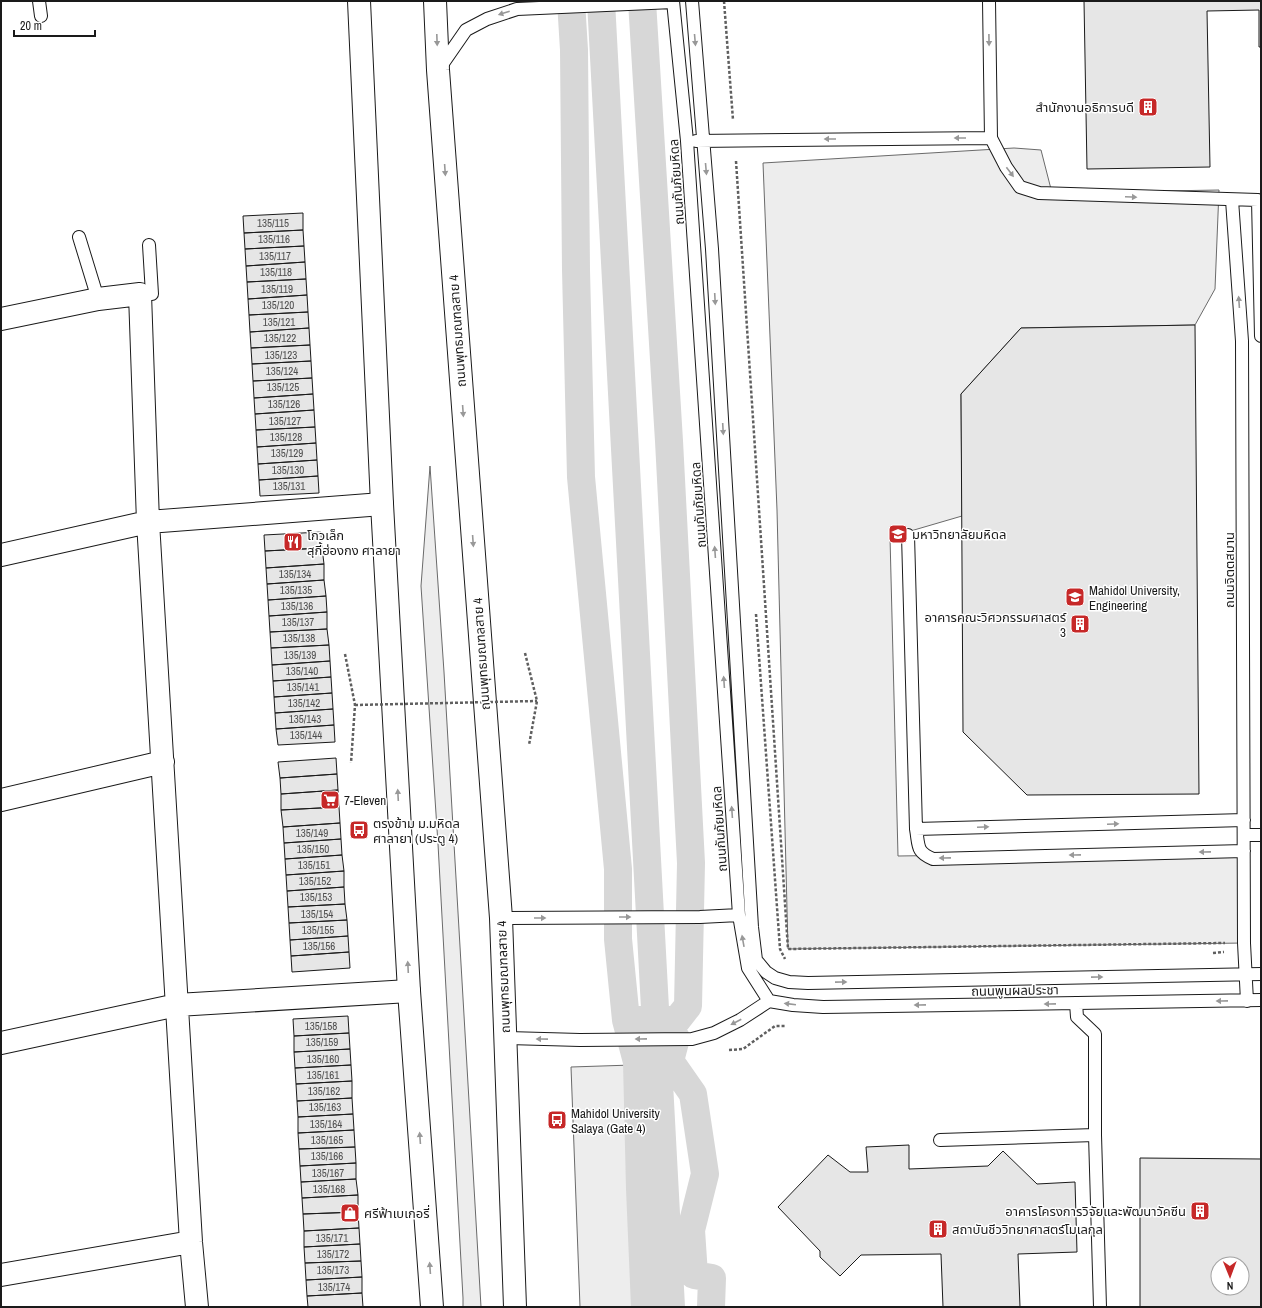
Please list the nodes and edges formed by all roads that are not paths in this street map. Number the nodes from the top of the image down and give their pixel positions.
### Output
1 (39, 1) edge
2 (359, 1) edge
3 (435, 1) edge
4 (692, 1) edge
5 (988, 1) edge
6 (673, 2) edge
7 (41, 16) dead end
8 (438, 70) junction
9 (992, 138) junction
10 (704, 140) junction
11 (687, 141) junction
12 (1232, 200) junction
13 (1260, 200) edge
14 (79, 237) dead end
15 (149, 245) dead end
16 (1261, 283) edge
17 (140, 294) junction
18 (98, 299) junction
19 (1, 319) edge
20 (1261, 336) edge
21 (1242, 341) junction
22 (382, 504) junction
23 (148, 522) junction
24 (908, 535) dead end
25 (1, 555) edge
26 (163, 762) junction
27 (1, 800) edge
28 (1244, 820) junction
29 (916, 829) junction
30 (1245, 835) junction
31 (1261, 835) edge
32 (1244, 851) junction
33 (739, 915) junction
34 (501, 918) junction
35 (1261, 974) edge
36 (1246, 975) junction
37 (775, 978) joint
38 (409, 991) junction
39 (1261, 1000) edge
40 (770, 1001) junction
41 (1247, 1001) junction
42 (1076, 1003) junction
43 (177, 1004) junction
44 (505, 1038) junction
45 (1, 1043) edge
46 (1095, 1135) junction
47 (940, 1140) dead end
48 (192, 1242) junction
49 (1, 1275) edge
50 (197, 1307) edge
51 (432, 1307) edge
52 (515, 1307) edge
53 (1100, 1307) edge

1 - 7 lane
2 - 22 main road
3 -> 8 main road, ถนนพุทธมณฑลสาย 4
4 -> 10 lane, ถนนกันภัยมหิดล
5 -> 9 lane
6 -> 8 lane
6 - 11 lane, ถนนกันภัยมหิดล
8 -> 34 main road, ถนนพุทธมณฑลสาย 4
9 -> 10 lane
9 -> 12 lane
10 - 11 lane
10 -> 37 lane, ถนนกันภัยมหิดล
33 -> 11 lane, ถนนกันภัยมหิดล
12 - 13 lane
21 -> 12 lane, ถนนจิตตสมาน
13 - 16 lane
14 - 18 lane
15 - 17 lane
16 - 20 lane
17 - 18 main road
17 - 23 main road
18 - 19 main road
20 - 21 lane
21 - 28 lane, ถนนจิตตสมาน
22 - 23 main road
38 -> 22 main road
23 - 25 main road
23 - 26 main road
24 - 29 lane
26 - 27 main road
26 - 43 main road
29 -> 28 lane
28 - 30 lane, ถนนจิตตสมาน
32 -> 29 lane
30 - 31 lane
30 - 32 lane, ถนนจิตตสมาน
32 - 36 lane, ถนนจิตตสมาน
34 -> 33 lane
40 -> 33 lane, ถนนกันภัยมหิดล
34 - 44 main road, ถนนพุทธมณฑลสาย 4
35 - 36 lane, ถนนพูนผลประชา
37 -> 36 lane, ถนนพูนผลประชา
36 - 41 lane, ถนนจิตตสมาน
38 - 43 main road
51 -> 38 main road
39 - 41 lane, ถนนพูนผลประชา
42 -> 40 lane, ถนนพูนผลประชา
40 -> 44 lane
41 -> 42 lane, ถนนพูนผลประชา
42 - 46 lane
43 - 45 main road
43 - 48 main road
44 - 52 main road, ถนนพุทธมณฑลสาย 4
46 - 47 lane
46 - 53 lane
48 - 49 main road
48 - 50 main road

